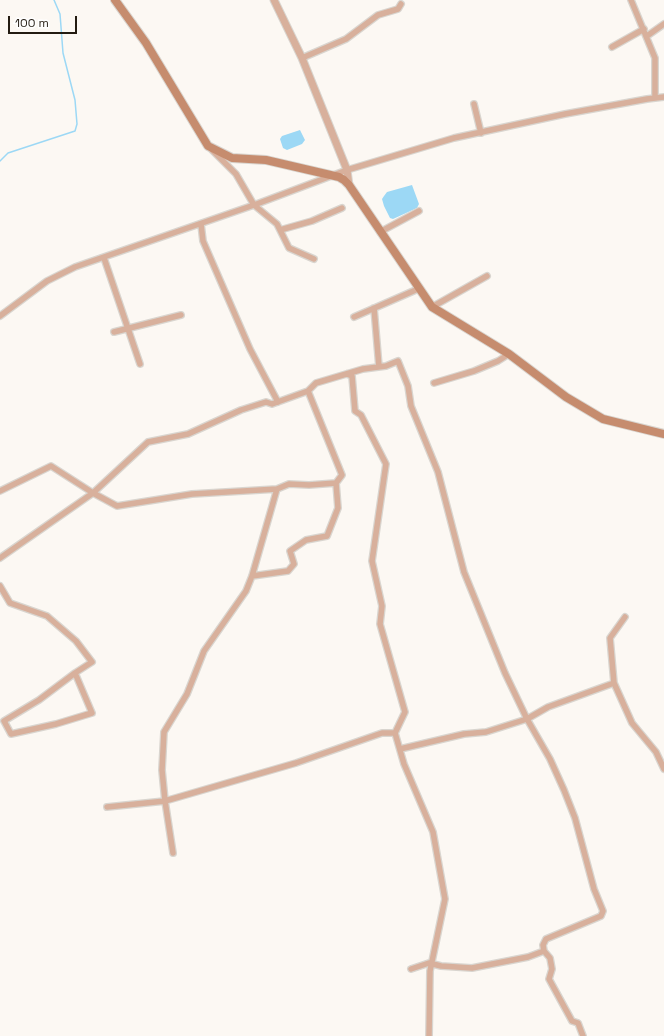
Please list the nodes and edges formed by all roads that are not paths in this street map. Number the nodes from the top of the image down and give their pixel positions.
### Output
1 (115, 0) edge
2 (274, 0) edge
3 (631, 0) edge
4 (401, 4) dead end
5 (664, 24) edge
6 (644, 29) junction
7 (647, 36) junction
8 (612, 47) dead end
9 (302, 58) junction
10 (664, 97) edge
11 (655, 98) junction
12 (474, 104) dead end
13 (481, 133) junction
14 (208, 146) junction
15 (347, 170) junction
16 (331, 175) junction
17 (349, 185) junction
18 (254, 205) junction
19 (342, 208) dead end
20 (419, 211) dead end
21 (201, 224) junction
22 (280, 230) junction
23 (380, 232) junction
24 (104, 258) junction
25 (314, 259) dead end
26 (487, 276) dead end
27 (418, 289) junction
28 (432, 307) junction
29 (374, 308) junction
30 (181, 315) dead end
31 (0, 316) edge
32 (354, 317) dead end
33 (129, 327) junction
34 (114, 332) dead end
35 (509, 354) junction
36 (140, 364) dead end
37 (379, 367) junction
38 (347, 374) junction
39 (434, 383) dead end
40 (308, 391) junction
41 (278, 402) junction
42 (664, 434) edge
43 (336, 483) junction
44 (277, 489) junction
45 (0, 491) edge
46 (93, 493) junction
47 (0, 558) edge
48 (252, 576) junction
49 (0, 586) edge
50 (625, 617) dead end
51 (75, 673) junction
52 (614, 683) junction
53 (527, 719) junction
54 (395, 733) junction
55 (400, 749) junction
56 (664, 769) edge
57 (165, 801) junction
58 (107, 807) dead end
59 (173, 853) dead end
60 (544, 951) junction
61 (431, 965) junction
62 (411, 969) dead end
63 (429, 1036) edge
64 (583, 1036) edge

1 - 14 main road
2 - 9 street
3 - 6 street
4 - 9 street
5 - 7 street
6 - 7 street
6 - 8 street
7 - 11 street
9 - 15 street
10 - 11 street
11 - 13 street
12 - 13 street
13 - 15 street
14 - 16 main road
14 - 18 street
15 - 16 street
15 - 17 street
16 - 17 main road
16 - 18 street
17 - 23 main road
18 - 21 street
18 - 22 street
19 - 22 street
20 - 23 street
21 - 24 street
21 - 41 street
22 - 25 street
23 - 27 main road
24 - 31 street
24 - 33 street
26 - 28 street
27 - 28 main road
27 - 29 street
28 - 35 main road
29 - 32 street
29 - 37 street
30 - 33 street
33 - 34 street
33 - 36 street
35 - 39 street
35 - 42 main road
37 - 38 street
37 - 53 street
38 - 40 street
38 - 54 street
40 - 41 street
40 - 43 street
41 - 46 street
43 - 44 street
43 - 48 street
44 - 46 street
44 - 48 street
45 - 46 street
46 - 47 street
48 - 57 street
49 - 51 street
50 - 52 street
51 - 51 street
52 - 53 street
52 - 56 street
53 - 55 street
53 - 60 street
54 - 55 street
54 - 57 street
55 - 61 street
57 - 58 street
57 - 59 street
60 - 61 street
60 - 64 street
61 - 62 street
61 - 63 street

